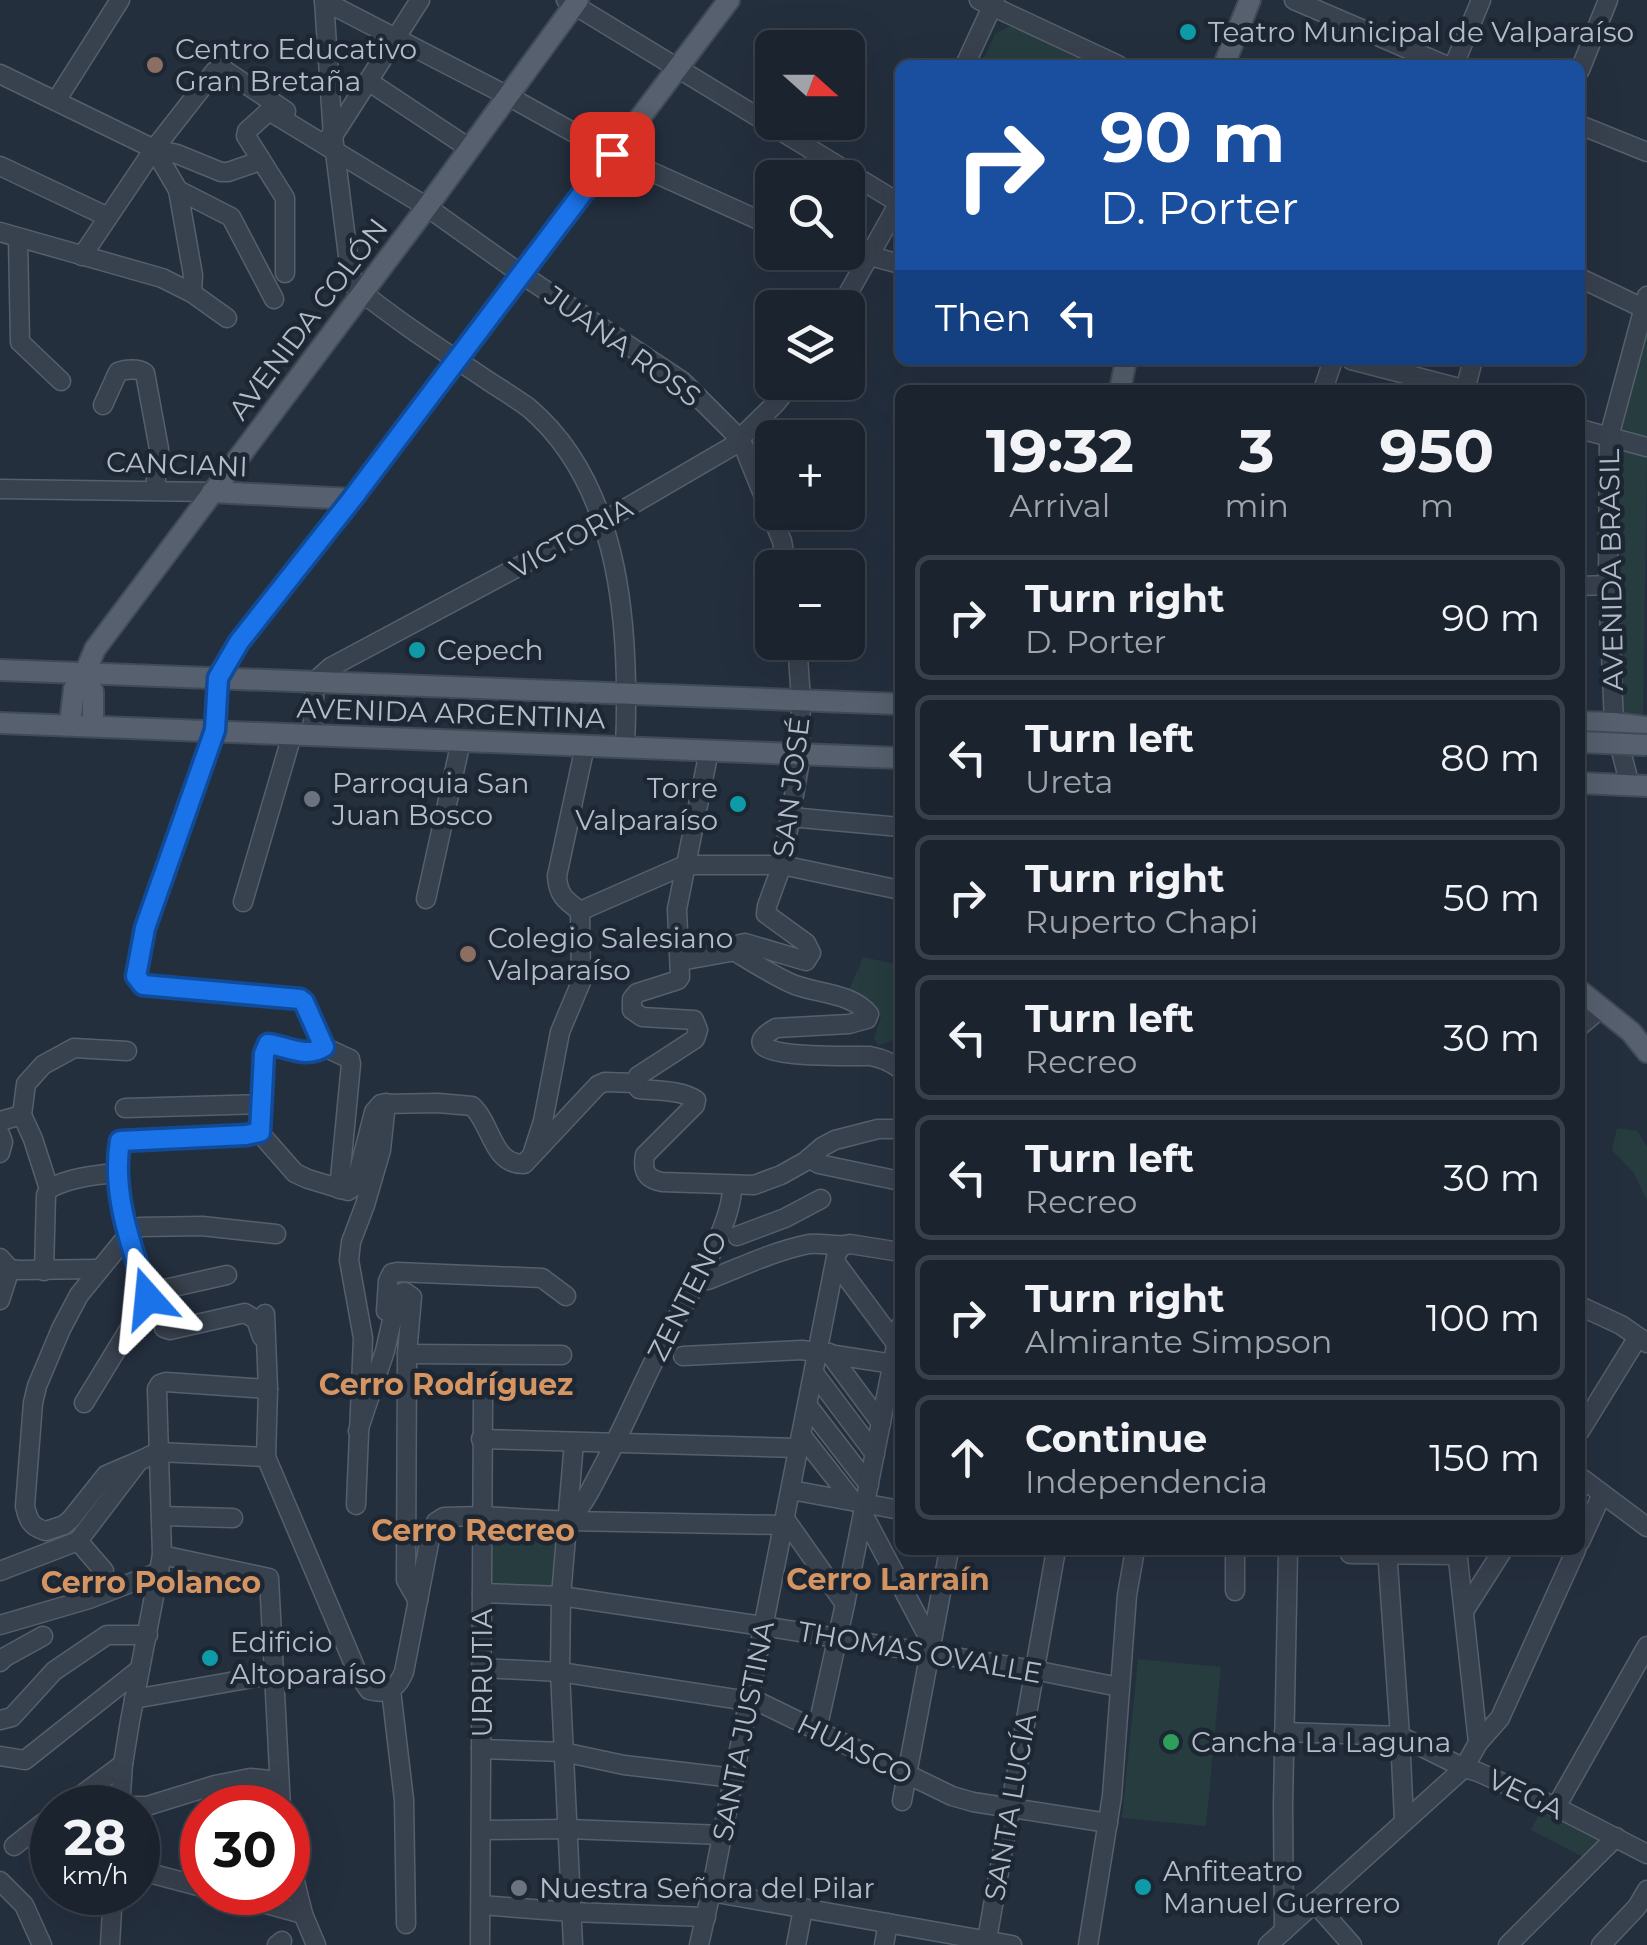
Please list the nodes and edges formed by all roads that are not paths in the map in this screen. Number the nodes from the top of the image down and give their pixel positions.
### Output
1 (120, 0) edge
2 (324, 0) edge
3 (420, 0) edge
4 (729, 0) edge
5 (1250, 0) edge
6 (1294, 0) edge
7 (1481, 0) edge
8 (1608, 0) edge
9 (572, 2) edge
10 (989, 2) edge
11 (395, 38) junction
12 (967, 60) edge
13 (1108, 60) edge
14 (1226, 60) edge
15 (1433, 60) edge
16 (1456, 60) edge
17 (1584, 60) edge
18 (679, 68) junction
19 (0, 74) edge
20 (368, 81) junction
21 (508, 96) junction
22 (56, 100) junction
23 (1585, 126) edge
24 (334, 144) junction
25 (469, 148) junction
26 (154, 149) junction
27 (1647, 152) edge
28 (612, 154) junction
29 (260, 161) junction
30 (0, 166) edge
31 (178, 190) junction
32 (895, 199) edge
33 (426, 207) junction
34 (895, 211) edge
35 (108, 217) junction
36 (755, 218) edge
37 (9, 235) edge
38 (865, 255) edge
39 (82, 256) junction
40 (870, 256) junction
41 (895, 263) edge
42 (286, 273) dead end
43 (522, 274) junction
44 (1585, 280) edge
45 (850, 290) edge
46 (192, 293) junction
47 (362, 293) junction
48 (274, 299) dead end
49 (1646, 305) edge
50 (227, 318) dead end
51 (457, 360) junction
52 (1370, 365) edge
53 (61, 381) dead end
54 (1446, 385) edge
55 (777, 400) edge
56 (102, 406) dead end
57 (1585, 430) edge
58 (1609, 437) junction
59 (741, 440) junction
60 (1647, 447) edge
61 (0, 489) edge
62 (155, 490) junction
63 (212, 492) junction
64 (352, 499) junction
65 (604, 522) junction
66 (784, 550) edge
67 (1608, 585) junction
68 (1585, 586) edge
69 (798, 660) edge
70 (0, 670) edge
71 (84, 673) junction
72 (323, 676) junction
73 (218, 678) junction
74 (628, 692) junction
75 (802, 700) junction
76 (895, 704) edge
77 (0, 721) edge
78 (1585, 722) edge
79 (1614, 723) junction
80 (70, 724) junction
81 (92, 725) junction
82 (1647, 727) edge
83 (215, 730) junction
84 (309, 735) junction
85 (461, 741) junction
86 (1585, 742) edge
87 (1647, 745) edge
88 (585, 746) junction
89 (625, 748) junction
90 (709, 751) junction
91 (800, 754) junction
92 (895, 758) edge
93 (1585, 783) edge
94 (1639, 786) edge
95 (790, 817) junction
96 (895, 827) edge
97 (686, 864) junction
98 (782, 865) junction
99 (895, 889) edge
100 (426, 899) dead end
101 (244, 902) dead end
102 (580, 911) junction
103 (736, 951) junction
104 (680, 961) junction
105 (1585, 996) edge
106 (1600, 1009) junction
107 (1585, 1022) edge
108 (324, 1047) junction
109 (127, 1051) dead end
110 (1647, 1052) edge
111 (895, 1066) edge
112 (635, 1082) junction
113 (386, 1103) junction
114 (262, 1104) junction
115 (125, 1108) dead end
116 (22, 1115) junction
117 (0, 1121) edge
118 (391, 1129) dead end
119 (895, 1130) edge
120 (260, 1132) junction
121 (0, 1134) edge
122 (0, 1153) edge
123 (532, 1158) junction
124 (810, 1158) junction
125 (116, 1172) junction
126 (895, 1181) edge
127 (732, 1186) junction
128 (50, 1189) junction
129 (339, 1189) junction
130 (370, 1189) junction
131 (821, 1200) dead end
132 (832, 1228) dead end
133 (276, 1234) dead end
134 (128, 1235) junction
135 (737, 1236) dead end
136 (895, 1251) edge
137 (839, 1255) junction
138 (5, 1264) edge
139 (99, 1268) junction
140 (44, 1271) junction
141 (227, 1275) dead end
142 (708, 1280) dead end
143 (148, 1296) junction
144 (566, 1296) dead end
145 (0, 1300) edge
146 (1585, 1308) edge
147 (164, 1328) dead end
148 (1642, 1340) edge
149 (385, 1351) junction
150 (824, 1352) junction
151 (407, 1354) junction
152 (895, 1354) edge
153 (562, 1355) dead end
154 (683, 1356) dead end
155 (895, 1356) edge
156 (895, 1360) edge
157 (814, 1373) junction
158 (268, 1389) junction
159 (483, 1400) dead end
160 (84, 1403) dead end
161 (808, 1406) junction
162 (881, 1423) junction
163 (1585, 1425) edge
164 (358, 1432) junction
165 (481, 1438) junction
166 (574, 1442) junction
167 (801, 1442) junction
168 (616, 1443) junction
169 (158, 1452) junction
170 (875, 1454) junction
171 (266, 1457) junction
172 (139, 1461) junction
173 (1585, 1482) edge
174 (791, 1490) junction
175 (1602, 1494) junction
176 (862, 1501) junction
177 (356, 1505) dead end
178 (895, 1509) edge
179 (161, 1516) junction
180 (482, 1516) junction
181 (233, 1518) dead end
182 (568, 1520) junction
183 (787, 1524) junction
184 (1647, 1527) edge
185 (1585, 1531) edge
186 (78, 1541) junction
187 (948, 1555) edge
188 (1055, 1555) edge
189 (1128, 1555) edge
190 (1235, 1555) edge
191 (1288, 1555) edge
192 (1387, 1555) edge
193 (1457, 1555) edge
194 (1500, 1555) edge
195 (1574, 1555) edge
196 (161, 1564) junction
197 (104, 1570) dead end
198 (0, 1571) edge
199 (1235, 1592) dead end
200 (482, 1593) junction
201 (562, 1596) junction
202 (418, 1600) junction
203 (846, 1604) junction
204 (1464, 1612) junction
205 (0, 1625) edge
206 (763, 1626) junction
207 (148, 1635) junction
208 (43, 1636) dead end
209 (838, 1638) junction
210 (1647, 1646) edge
211 (931, 1649) junction
212 (0, 1662) edge
213 (482, 1668) junction
214 (140, 1669) junction
215 (1034, 1670) junction
216 (560, 1672) junction
217 (275, 1674) junction
218 (1119, 1688) junction
219 (391, 1690) junction
220 (134, 1699) junction
221 (749, 1701) junction
222 (0, 1720) edge
223 (817, 1730) junction
224 (1284, 1732) junction
225 (1400, 1736) junction
226 (1478, 1742) junction
227 (481, 1749) junction
228 (563, 1752) junction
229 (0, 1756) edge
230 (123, 1764) junction
231 (1464, 1768) junction
232 (906, 1775) junction
233 (734, 1778) junction
234 (279, 1781) junction
235 (95, 1785) edge
236 (122, 1785) edge
237 (279, 1785) edge
238 (902, 1801) dead end
239 (160, 1802) edge
240 (1556, 1807) junction
241 (1010, 1808) junction
242 (1404, 1820) junction
243 (1108, 1823) junction
244 (568, 1829) junction
245 (481, 1830) junction
246 (30, 1833) edge
247 (723, 1835) junction
248 (1616, 1838) junction
249 (14, 1846) dead end
250 (1647, 1854) edge
251 (0, 1880) edge
252 (1647, 1890) edge
253 (712, 1892) junction
254 (1314, 1902) junction
255 (480, 1905) junction
256 (803, 1909) junction
257 (572, 1912) junction
258 (112, 1915) edge
259 (303, 1915) edge
260 (706, 1917) junction
261 (888, 1923) junction
262 (406, 1924) dead end
263 (1284, 1932) junction
264 (986, 1943) edge
265 (42, 1945) edge
266 (110, 1945) edge
267 (316, 1945) edge
268 (480, 1945) edge
269 (572, 1945) edge
270 (699, 1945) edge
271 (796, 1945) edge
272 (884, 1945) edge
273 (1012, 1945) edge
274 (1088, 1945) edge
275 (1268, 1945) edge
276 (1352, 1945) edge
277 (1508, 1945) edge
278 (1601, 1945) edge

1 - 22 street
2 - 11 street
2 - 24 street
3 - 11 street
4 - 18 main road
5 - 14 main road
6 - 15 street
7 - 16 street
8 - 17 street
9 - 18 street
9 - 21 main road, AVENIDA COLÓN
10 - 12 street
10 - 13 street
11 - 20 street
11 - 21 street
18 - 28 main road
18 - 32 street
19 - 22 street
20 - 24 street
20 - 25 street
21 - 25 main road, AVENIDA COLÓN
21 - 28 street
22 - 26 street
23 - 27 street
24 - 26 street
24 - 29 street
24 - 33 street, JUANA ROSS
24 - 47 street
25 - 33 main road, AVENIDA COLÓN
26 - 29 street
26 - 31 street
26 - 35 street
28 - 36 street
28 - 43 main road
29 - 42 street
30 - 35 street
31 - 46 street
31 - 48 street
33 - 43 street, JUANA ROSS
33 - 47 main road, AVENIDA COLÓN
34 - 40 street
35 - 39 street
37 - 39 street
37 - 53 street
38 - 40 street
39 - 46 street
40 - 41 street
40 - 45 street
43 - 51 main road
43 - 59 street, JUANA ROSS
44 - 49 street
46 - 50 street
47 - 51 street
47 - 63 main road, AVENIDA COLÓN
49 - 58 street, AVENIDA BRASIL
51 - 64 main road
51 - 65 street
52 - 54 street
55 - 59 street, VICTORIA
56 - 62 street
57 - 58 street
58 - 60 street
58 - 67 street, AVENIDA BRASIL
59 - 65 street, VICTORIA
59 - 66 street, JUANA ROSS
61 - 62 street, CANCIANI
62 - 63 street, CANCIANI
63 - 64 main road, CANCIANI
63 - 71 main road, AVENIDA COLÓN
64 - 73 main road
65 - 72 street, VICTORIA
65 - 74 street
67 - 68 street
67 - 79 street, AVENIDA BRASIL
69 - 75 street
70 - 71 main road, AVENIDA ARGENTINA
71 - 73 main road, AVENIDA ARGENTINA
71 - 80 main road, AVENIDA COLÓN
71 - 81 main road
72 - 73 main road, AVENIDA ARGENTINA
72 - 74 main road, AVENIDA ARGENTINA
72 - 84 street
73 - 83 main road
74 - 75 main road, AVENIDA ARGENTINA
74 - 89 street
75 - 76 main road, AVENIDA ARGENTINA
75 - 91 street, SAN JOSÉ
77 - 80 main road, AVENIDA ARGENTINA
78 - 79 main road
79 - 82 main road
79 - 94 street, AVENIDA BRASIL
80 - 81 main road, AVENIDA ARGENTINA
81 - 83 main road, AVENIDA ARGENTINA
83 - 84 main road, AVENIDA ARGENTINA
83 - 108 street
84 - 85 main road, AVENIDA ARGENTINA
84 - 101 street
85 - 88 main road, AVENIDA ARGENTINA
85 - 100 street
86 - 87 main road, bridge
88 - 89 main road, AVENIDA ARGENTINA
88 - 102 street
89 - 90 main road, AVENIDA ARGENTINA
90 - 91 main road, AVENIDA ARGENTINA
90 - 97 street
91 - 92 main road, AVENIDA ARGENTINA
91 - 95 street, SAN JOSÉ
93 - 94 main road
95 - 96 street
95 - 98 street, SAN JOSÉ
97 - 98 street
97 - 102 street
97 - 104 street
98 - 99 street
98 - 103 street, SAN JOSÉ
102 - 123 street
103 - 104 street
103 - 111 street
104 - 112 street
105 - 106 main road
106 - 107 street
106 - 110 main road
108 - 114 street
108 - 129 street
109 - 116 street
112 - 123 street
112 - 127 street
113 - 123 street
113 - 129 street
113 - 130 street
114 - 115 street
114 - 120 street
116 - 117 street
116 - 128 street
118 - 130 street
119 - 124 street
120 - 125 street
120 - 129 street
121 - 122 street
124 - 126 street
124 - 127 street
125 - 128 street
125 - 134 street
127 - 168 street, ZENTENO
128 - 140 street
130 - 164 street
131 - 135 street
132 - 137 street
133 - 134 street
134 - 139 street
134 - 143 street
136 - 137 street
137 - 142 street
137 - 150 street, SANTA JUSTINA
137 - 152 street
138 - 140 street
138 - 145 street
139 - 140 street
139 - 172 street
141 - 143 street
143 - 160 street
144 - 149 street
146 - 148 street
147 - 158 street
148 - 163 street
149 - 151 street
149 - 164 street
150 - 154 street
150 - 155 street
150 - 157 street, SANTA JUSTINA
150 - 162 street
151 - 153 street
151 - 202 street
156 - 162 street
157 - 161 street, SANTA JUSTINA
157 - 170 street
158 - 169 street
158 - 171 street
159 - 165 street, URRUTIA
161 - 167 street, SANTA JUSTINA
161 - 176 street
162 - 170 street
164 - 177 street
165 - 166 street
165 - 180 street, URRUTIA
166 - 168 street
166 - 182 street
167 - 168 street
167 - 174 street, SANTA JUSTINA
167 - 176 street
168 - 182 street, ZENTENO
169 - 171 street
169 - 172 street
169 - 179 street
170 - 176 street
171 - 219 street
172 - 186 street
173 - 175 street
174 - 176 street
174 - 183 street, SANTA JUSTINA
175 - 184 street
175 - 185 street
176 - 178 street
176 - 203 street
176 - 211 street
179 - 181 street
179 - 196 street
180 - 182 street
180 - 200 street, URRUTIA
180 - 202 street
182 - 183 street
182 - 201 street
183 - 203 street
183 - 206 street, SANTA JUSTINA
186 - 197 street
186 - 198 street
187 - 211 street
188 - 215 street, SANTA LUCÍA
189 - 218 street
190 - 199 street
191 - 224 street
192 - 225 street
193 - 204 street
194 - 204 street
195 - 226 street
196 - 205 street
196 - 207 street
196 - 217 street
200 - 201 street, THOMAS OVALLE
200 - 213 street, URRUTIA
201 - 206 street, THOMAS OVALLE
201 - 216 street
202 - 219 street
203 - 209 street
204 - 226 street
206 - 209 street, THOMAS OVALLE
206 - 221 street, SANTA JUSTINA
207 - 214 street
207 - 222 street
208 - 212 street
209 - 211 street, THOMAS OVALLE
209 - 223 street
210 - 240 street
211 - 215 street, THOMAS OVALLE
211 - 232 street
213 - 216 street, HUASCO
213 - 227 street, URRUTIA
214 - 220 street
214 - 229 street
215 - 218 street, THOMAS OVALLE
215 - 241 street, SANTA LUCÍA
216 - 221 street, HUASCO
216 - 228 street
217 - 220 street
217 - 234 street
218 - 243 street
219 - 262 street
220 - 230 street
221 - 223 street, HUASCO
221 - 233 street, SANTA JUSTINA
223 - 232 street, HUASCO
224 - 225 street, VEGA
224 - 263 street
225 - 231 street, VEGA
225 - 242 street
226 - 231 street
227 - 228 street
227 - 245 street, URRUTIA
228 - 233 street
228 - 244 street
230 - 235 street
230 - 236 street
231 - 240 street, VEGA
231 - 242 street
232 - 238 street
232 - 241 street, HUASCO
233 - 247 street, SANTA JUSTINA
234 - 237 street
234 - 239 street
240 - 248 street, VEGA
241 - 243 street, HUASCO
241 - 264 street, SANTA LUCÍA
242 - 254 street
243 - 274 street
244 - 245 street
244 - 247 street
244 - 257 street
245 - 255 street, URRUTIA
246 - 249 street
247 - 253 street, SANTA JUSTINA
248 - 250 street, VEGA
248 - 277 street
251 - 265 street
252 - 278 street
253 - 256 street
253 - 260 street, SANTA JUSTINA
254 - 263 street
254 - 276 street
255 - 257 street
255 - 268 street, URRUTIA
256 - 261 street
256 - 271 street
257 - 260 street
257 - 269 street
258 - 266 street
259 - 267 street
260 - 270 street, SANTA JUSTINA
261 - 264 street
261 - 272 street
263 - 275 street
264 - 273 street

